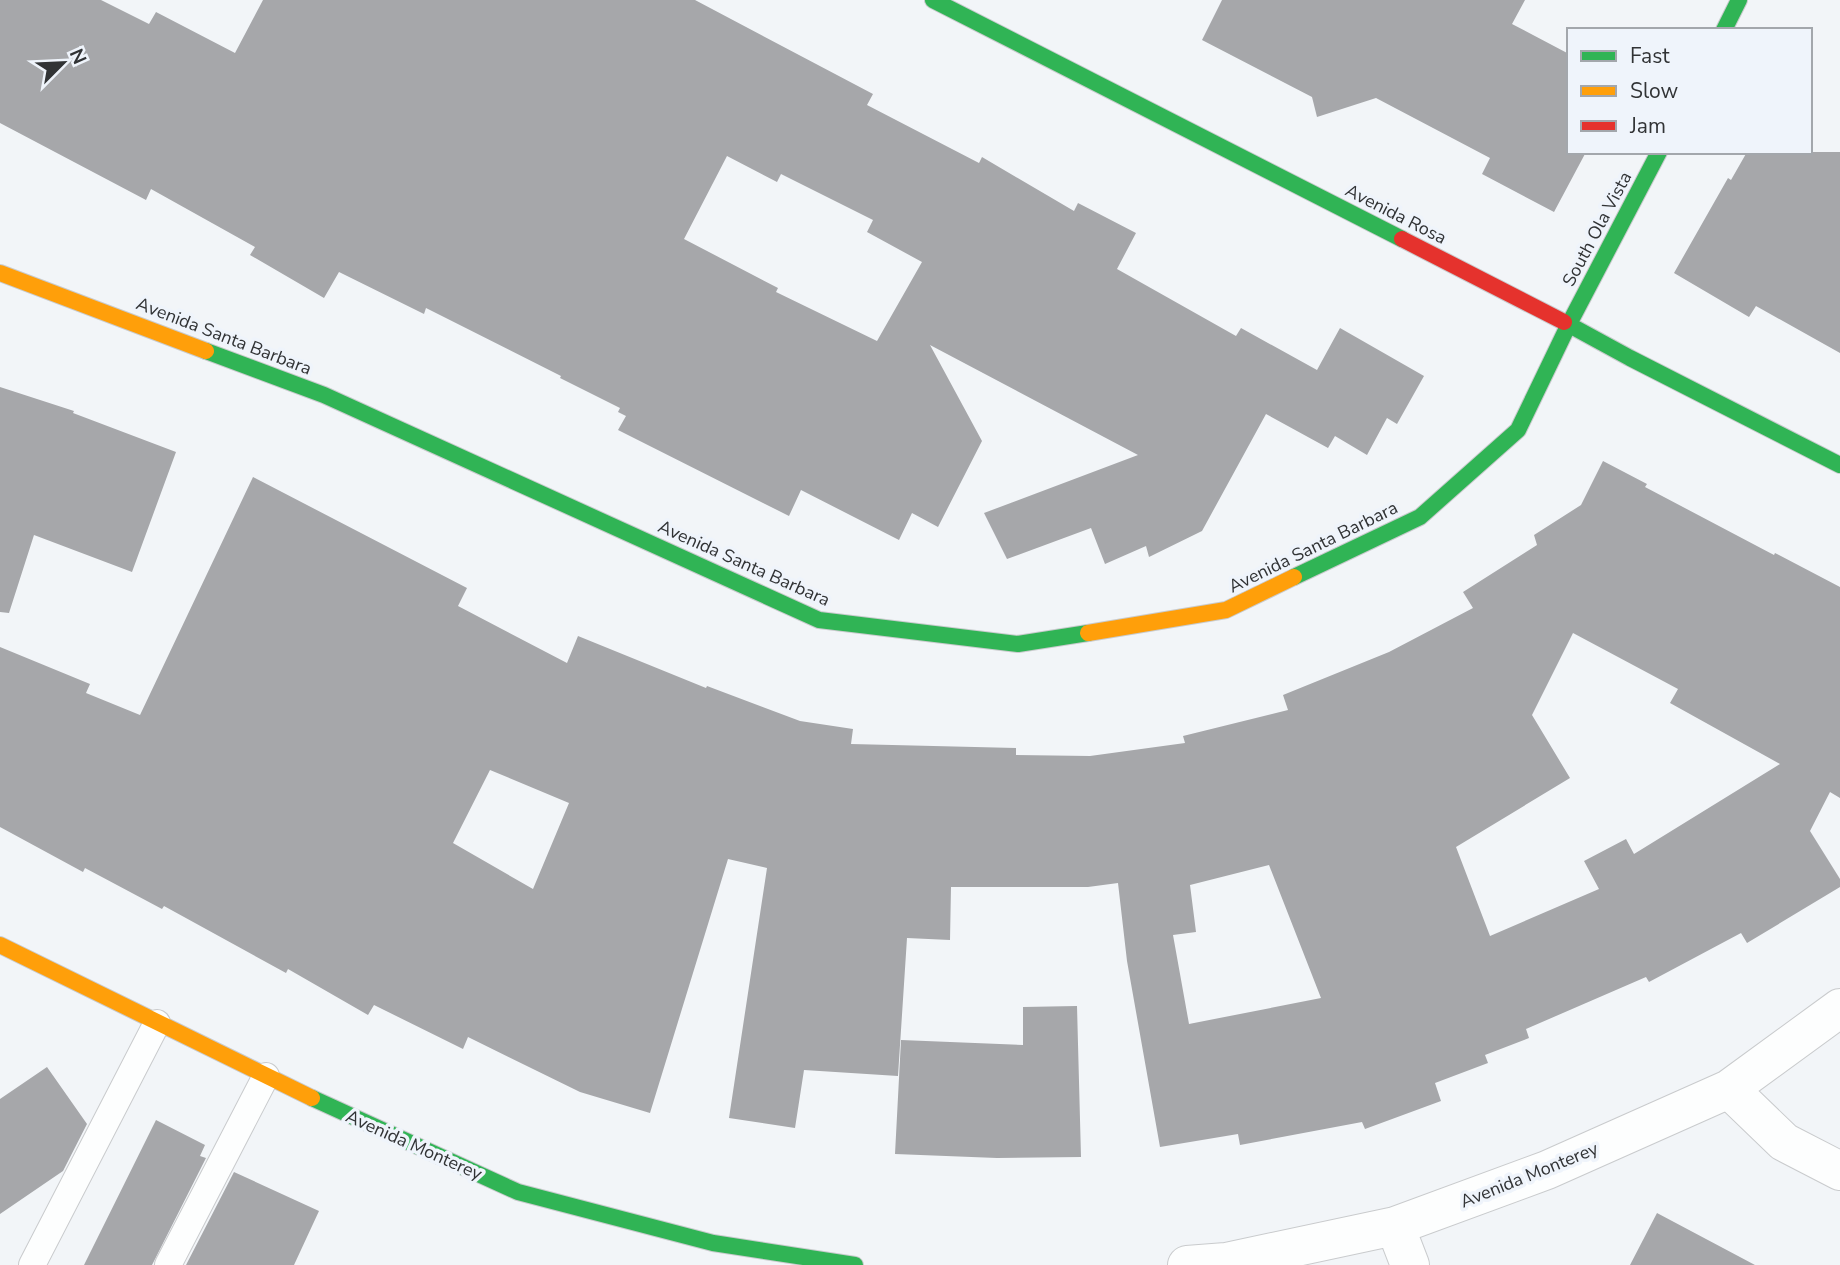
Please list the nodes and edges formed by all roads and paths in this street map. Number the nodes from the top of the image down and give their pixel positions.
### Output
1 (933, 0) edge
2 (1740, 0) edge
3 (1725, 28) edge
4 (1658, 154) edge
5 (0, 273) edge
6 (1569, 324) junction
7 (1840, 465) edge
8 (0, 945) edge
9 (1840, 1007) edge
10 (157, 1023) junction
11 (266, 1076) junction
12 (1729, 1089) junction
13 (1840, 1171) edge
14 (1395, 1226) junction
15 (32, 1265) edge
16 (168, 1265) edge
17 (855, 1265) edge
18 (1187, 1265) edge
19 (1410, 1265) edge

1 - 6 street, Avenida Rosa
2 - 3 street
4 - 6 street, South Ola Vista
5 - 6 street, Avenida Santa Barbara
6 - 7 street, Avenida Rosa
8 - 10 street, Avenida Monterey
9 - 12 street, Avenida Monterey
10 - 11 street, Avenida Monterey
10 - 15 lane
11 - 16 lane
11 - 17 street, Avenida Monterey
12 - 13 street
12 - 14 street, Avenida Monterey
14 - 18 street, Avenida Monterey
14 - 19 street

